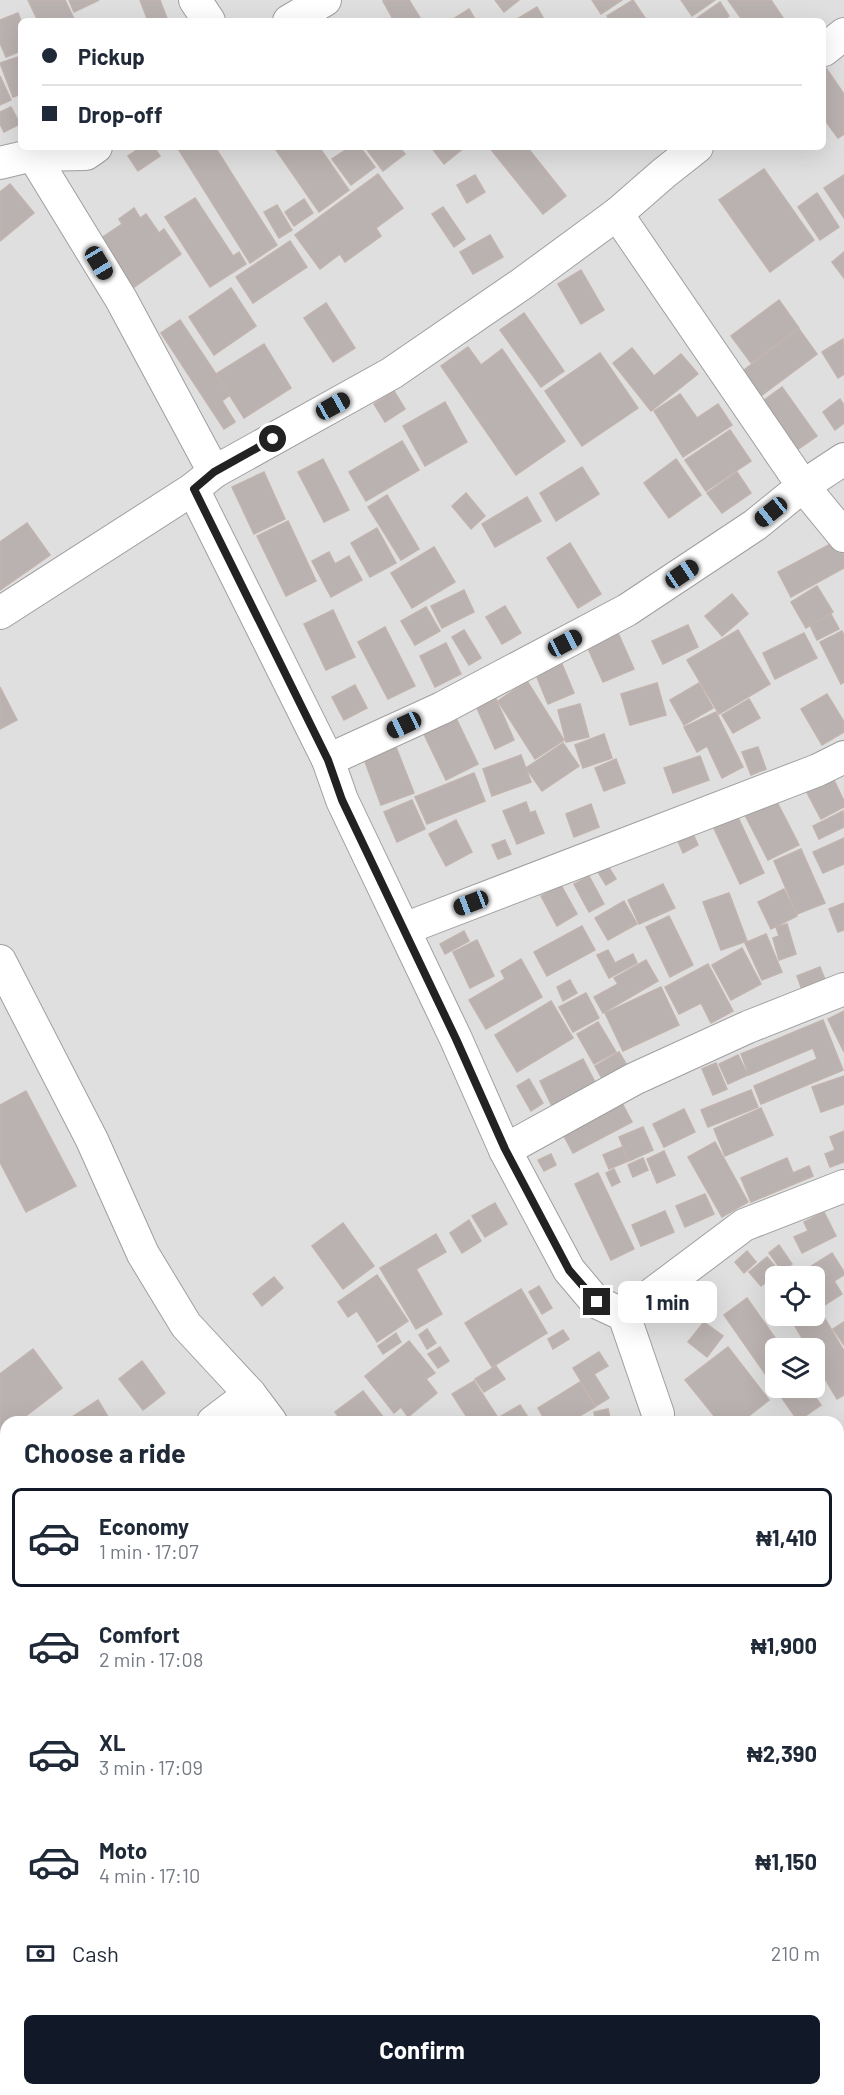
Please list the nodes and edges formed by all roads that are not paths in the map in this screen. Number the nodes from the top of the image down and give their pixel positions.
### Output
1 (195, 0) edge
2 (325, 0) edge
3 (207, 18) edge
4 (294, 18) edge
5 (844, 34) edge
6 (826, 48) edge
7 (92, 150) edge
8 (693, 150) edge
9 (33, 155) junction
10 (0, 164) edge
11 (616, 214) junction
12 (844, 459) edge
13 (204, 481) junction
14 (803, 486) junction
15 (844, 536) edge
16 (0, 614) edge
17 (844, 757) edge
18 (328, 760) junction
19 (404, 929) junction
20 (0, 961) edge
21 (844, 989) edge
22 (505, 1149) junction
23 (844, 1186) edge
24 (624, 1315) junction
25 (250, 1394) junction
26 (221, 1416) edge
27 (266, 1416) edge
28 (658, 1416) edge

1 - 3 street
2 - 4 street
5 - 6 street
7 - 9 street
8 - 11 street
9 - 10 street
9 - 13 street
11 - 13 street
11 - 14 street
12 - 14 street
13 - 16 street
13 - 18 street
14 - 15 street
14 - 18 street
17 - 19 street
18 - 19 street
19 - 22 street
20 - 25 street
21 - 22 street
22 - 24 street
23 - 24 street
24 - 28 street
25 - 26 street
25 - 27 street

